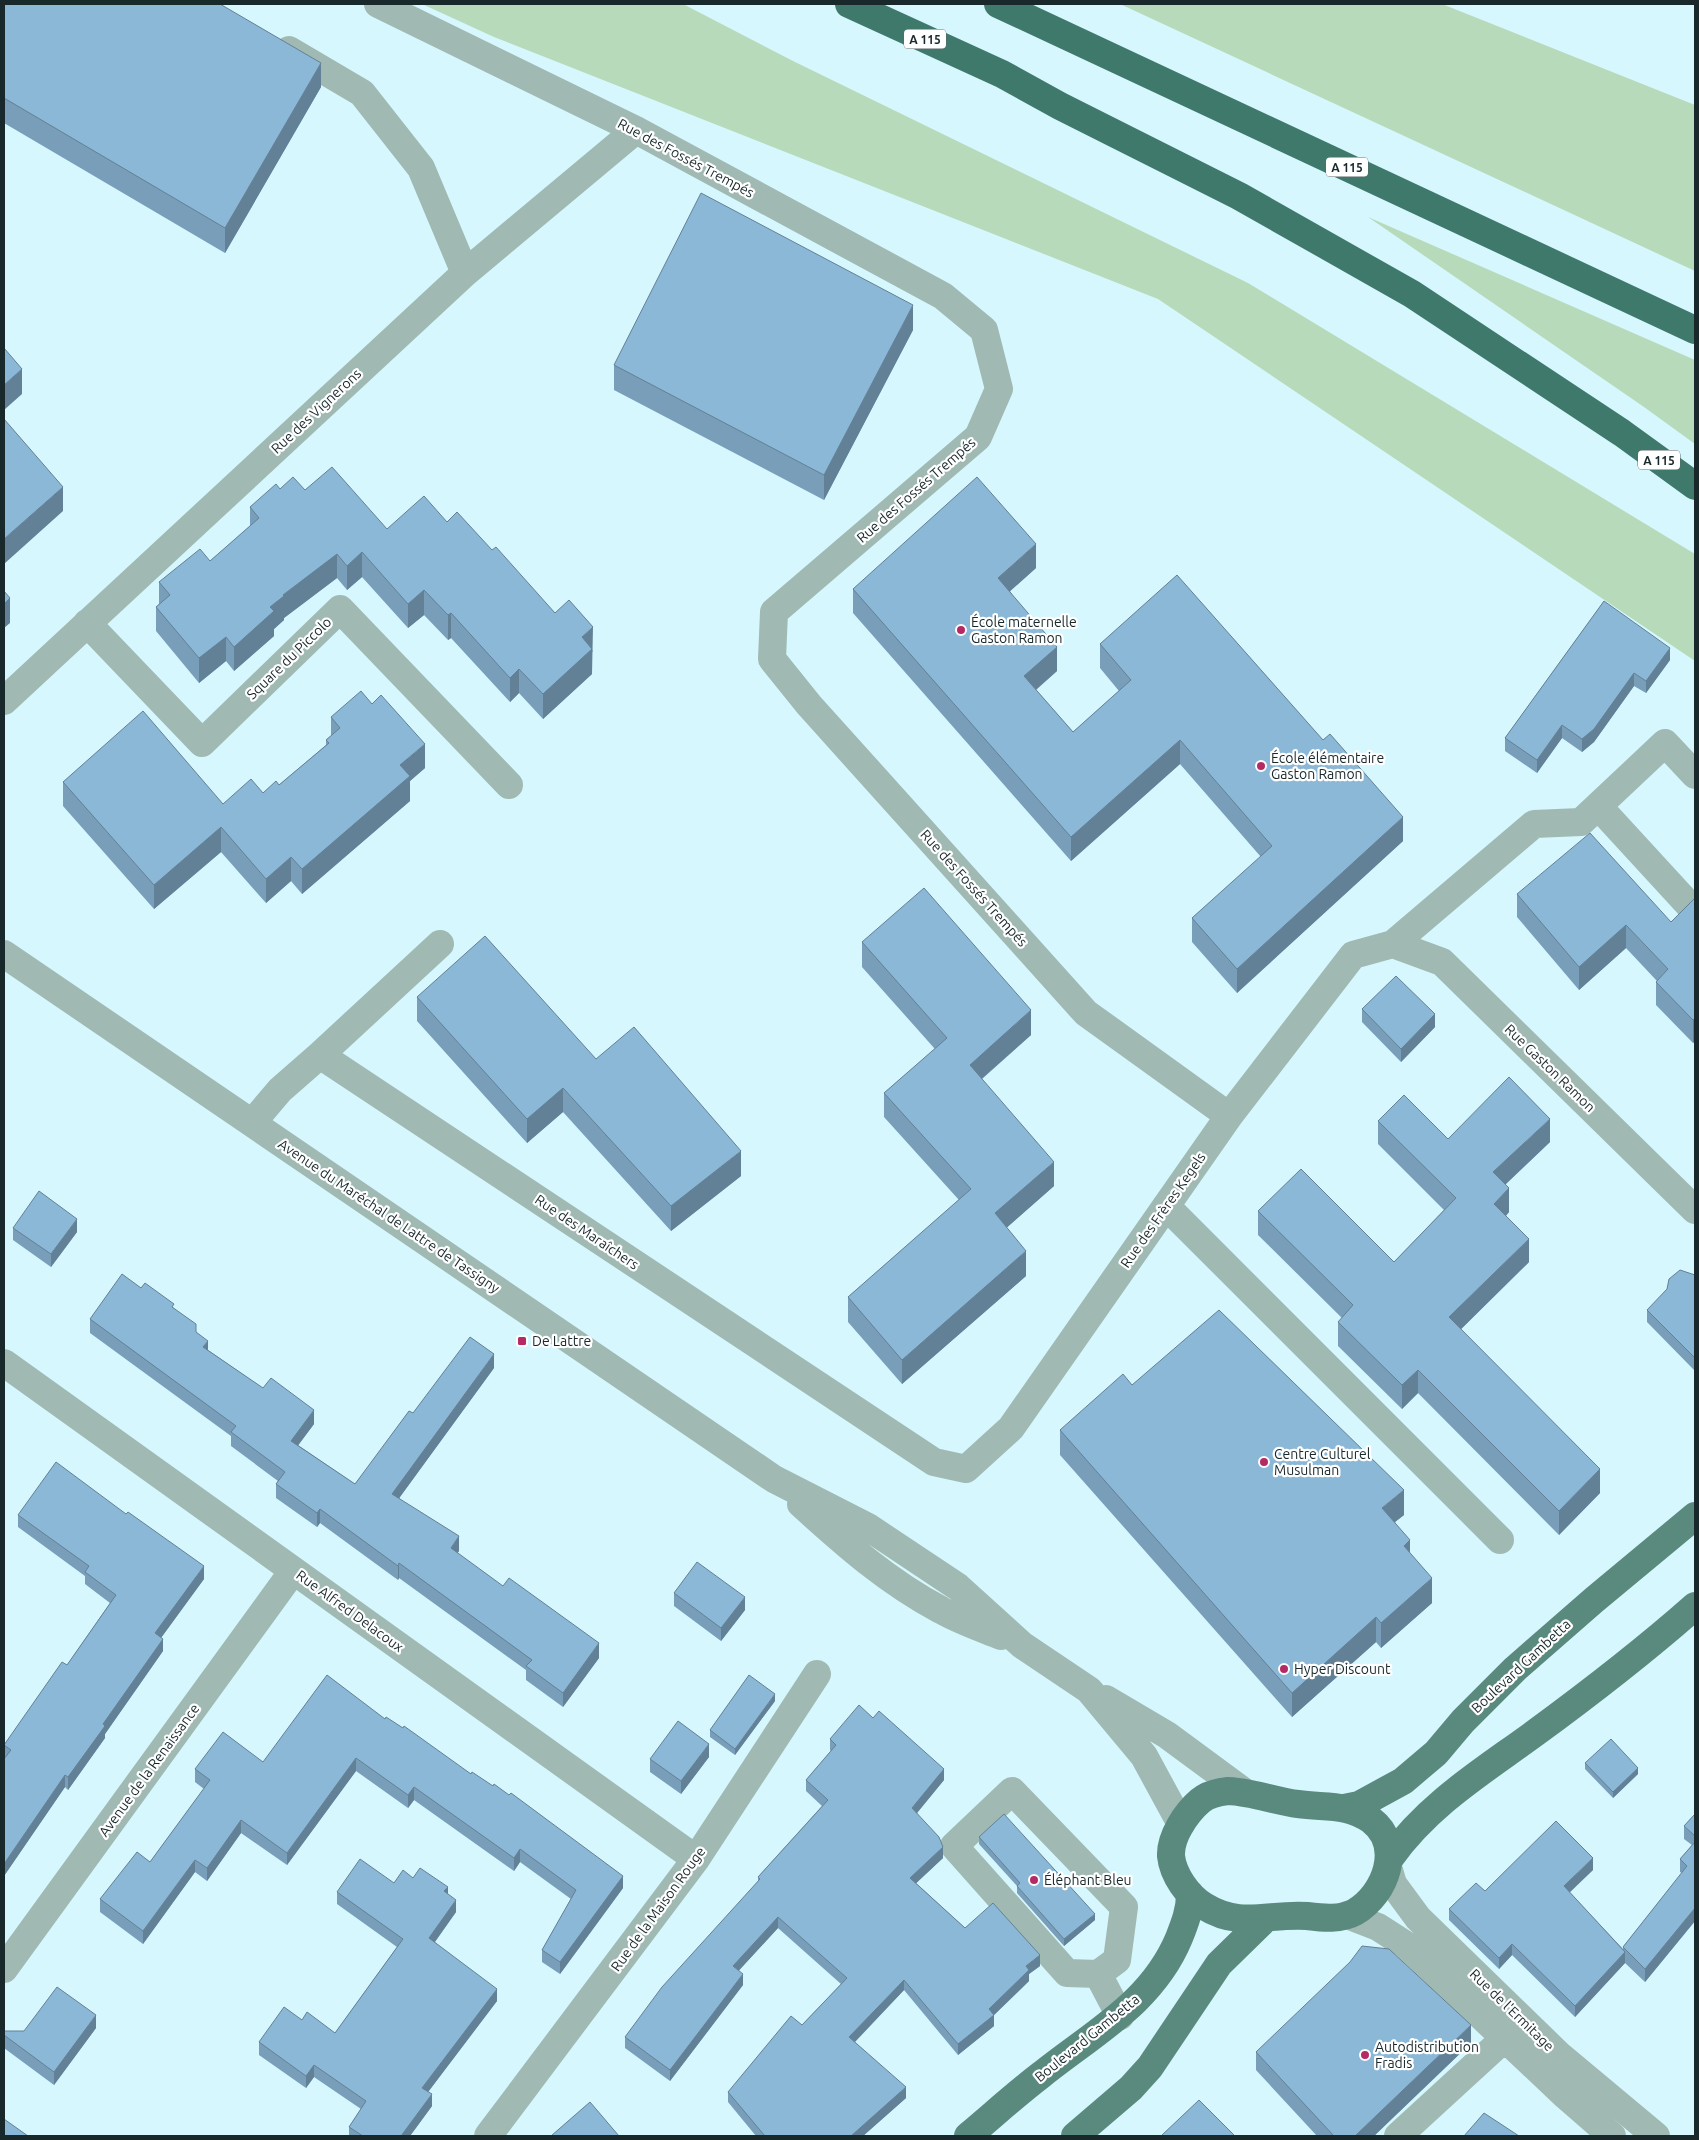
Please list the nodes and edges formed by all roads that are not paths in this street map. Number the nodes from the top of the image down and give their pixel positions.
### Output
1 (378, 4) edge
2 (848, 4) edge
3 (998, 4) edge
4 (267, 37) edge
5 (636, 130) junction
6 (465, 273) junction
7 (1695, 330) edge
8 (1695, 486) edge
9 (87, 623) junction
10 (4, 701) edge
11 (1695, 775) edge
12 (509, 785) dead end
13 (1598, 806) junction
14 (1690, 904) edge
15 (440, 944) dead end
16 (1393, 944) junction
17 (4, 954) edge
18 (320, 1055) junction
19 (1229, 1116) junction
20 (252, 1123) junction
21 (1166, 1206) junction
22 (1695, 1210) edge
23 (4, 1363) edge
24 (934, 1462) joint
25 (1695, 1516) edge
26 (1500, 1540) dead end
27 (293, 1570) junction
28 (1695, 1606) edge
29 (817, 1674) dead end
30 (1089, 1690) junction
31 (1243, 1791) junction
32 (1344, 1808) junction
33 (1181, 1824) junction
34 (696, 1859) junction
35 (1389, 1862) junction
36 (1190, 1894) junction
37 (1347, 1915) junction
38 (1265, 1919) junction
39 (4, 1969) edge
40 (1098, 1974) junction
41 (1120, 2016) junction
42 (1505, 2038) junction
43 (488, 2136) edge
44 (968, 2136) edge
45 (1075, 2136) edge
46 (1398, 2136) edge
47 (1612, 2136) edge
48 (1656, 2136) edge

1 - 5 street, Rue des Fossés Trempés
2 - 8 highway, A 115
3 - 7 highway, A 115
4 - 6 street
5 - 6 street, Rue des Vignerons
5 - 19 street, Rue des Fossés Trempés
6 - 9 street, Rue des Vignerons
9 - 10 street, Rue des Vignerons
9 - 12 street, Square du Piccolo
11 - 13 street
13 - 14 street
13 - 16 street
15 - 18 street
16 - 19 street, Rue des Frères Kegels
16 - 22 street, Rue Gaston Ramon
17 - 20 street, Avenue du Maréchal de Lattre de Tassigny
18 - 20 street
18 - 24 street, Rue des Maraîchers
19 - 21 street, Rue des Frères Kegels
20 - 30 street, Avenue du Maréchal de Lattre de Tassigny
21 - 24 street, Rue des Frères Kegels
21 - 26 street
23 - 27 street, Rue Alfred Delacoux
25 - 32 main road, Boulevard Gambetta
27 - 34 street, Rue Alfred Delacoux
27 - 39 street, Avenue de la Renaissance
28 - 35 main road
29 - 34 street, Rue de la Maison Rouge
30 - 31 street
30 - 33 street, Avenue du Maréchal de Lattre de Tassigny
31 - 32 main road
31 - 33 main road
32 - 35 main road
33 - 36 main road
34 - 43 street, Rue de la Maison Rouge
35 - 37 main road
35 - 48 street, Rue de l'Ermitage
36 - 38 main road
36 - 41 main road, Boulevard Gambetta
37 - 38 main road
37 - 42 street, Rue de l'Ermitage
38 - 45 main road
40 - 40 street
40 - 41 street
41 - 44 main road, Boulevard Gambetta
42 - 46 street
42 - 47 street, Rue de l'Ermitage

